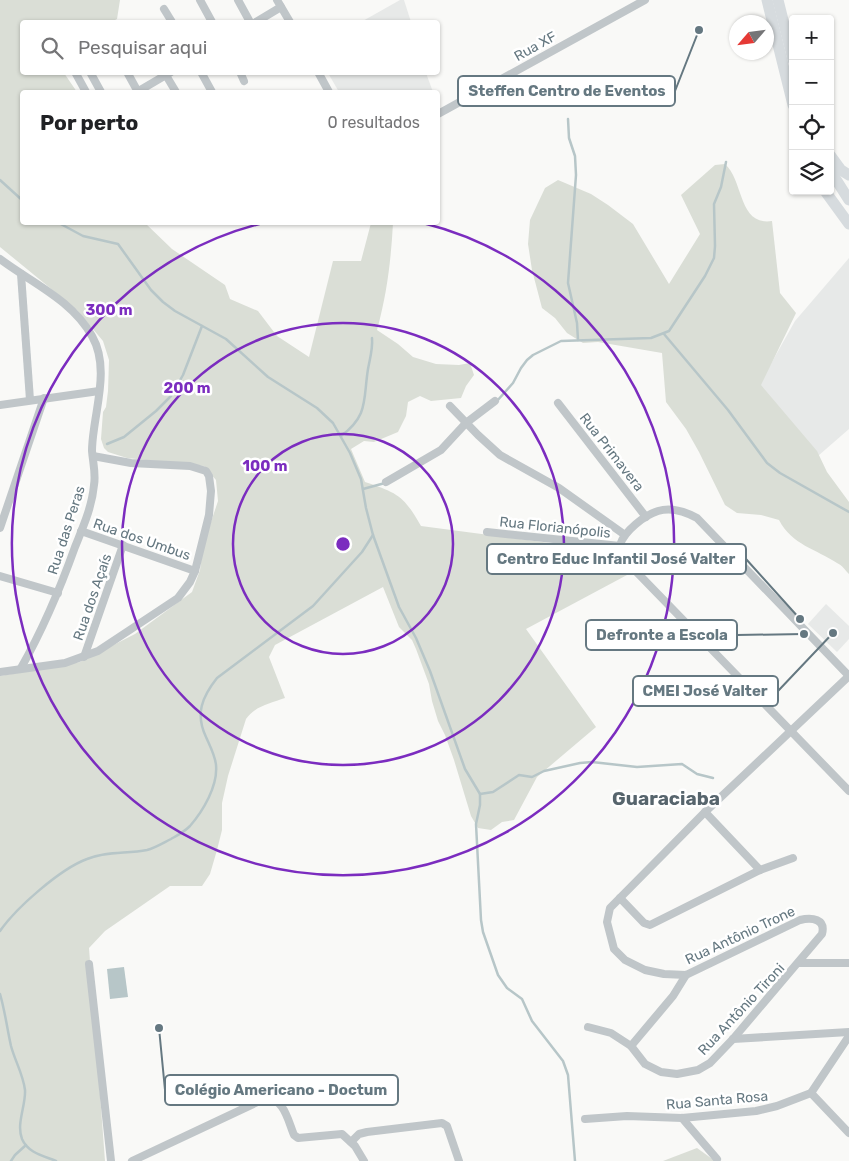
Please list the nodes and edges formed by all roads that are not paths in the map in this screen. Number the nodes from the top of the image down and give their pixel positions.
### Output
1 (200, 0) edge
2 (238, 0) edge
3 (624, 0) edge
4 (645, 0) edge
5 (767, 0) edge
6 (778, 0) edge
7 (279, 3) edge
8 (164, 9) dead end
9 (629, 9) junction
10 (171, 20) edge
11 (211, 20) edge
12 (249, 20) edge
13 (258, 20) edge
14 (289, 20) edge
15 (789, 44) edge
16 (77, 75) edge
17 (92, 75) edge
18 (128, 75) edge
19 (165, 75) edge
20 (168, 75) edge
21 (203, 75) edge
22 (241, 75) edge
23 (320, 75) edge
24 (244, 81) dead end
25 (789, 89) edge
26 (85, 90) edge
27 (100, 90) edge
28 (137, 90) edge
29 (141, 90) edge
30 (175, 90) edge
31 (211, 90) edge
32 (328, 90) edge
33 (440, 113) edge
34 (834, 160) edge
35 (834, 176) edge
36 (849, 176) edge
37 (828, 195) edge
38 (849, 200) edge
39 (849, 224) edge
40 (0, 258) edge
41 (21, 274) junction
42 (99, 391) junction
43 (44, 398) junction
44 (30, 400) junction
45 (495, 401) dead end
46 (558, 403) dead end
47 (0, 405) edge
48 (450, 406) dead end
49 (466, 423) junction
50 (93, 456) junction
51 (386, 482) dead end
52 (646, 517) junction
53 (0, 528) edge
54 (81, 531) junction
55 (487, 532) dead end
56 (625, 535) junction
57 (123, 546) junction
58 (620, 546) junction
59 (195, 571) junction
60 (0, 576) edge
61 (58, 593) junction
62 (84, 657) junction
63 (21, 668) junction
64 (0, 672) edge
65 (849, 676) edge
66 (791, 731) junction
67 (849, 791) edge
68 (705, 812) junction
69 (793, 858) dead end
70 (760, 870) junction
71 (620, 898) junction
72 (822, 934) joint
73 (799, 963) junction
74 (849, 963) edge
75 (89, 964) dead end
76 (686, 975) junction
77 (588, 1027) dead end
78 (849, 1032) edge
79 (849, 1036) edge
80 (733, 1039) junction
81 (631, 1046) junction
82 (811, 1093) junction
83 (682, 1118) junction
84 (585, 1119) dead end
85 (849, 1133) edge
86 (351, 1142) junction
87 (717, 1159) dead end
88 (111, 1161) edge
89 (132, 1161) edge
90 (364, 1161) edge
91 (459, 1161) edge

1 - 11 street
2 - 12 street
3 - 9 street
4 - 9 street, Rua XF
5 - 25 main road
6 - 15 main road
7 - 13 street
7 - 14 street
8 - 10 street
9 - 33 street, Rua XF
16 - 26 street
17 - 27 street
18 - 28 street
19 - 29 street
20 - 30 street
21 - 31 street
22 - 24 street
23 - 32 street
34 - 36 main road
35 - 38 main road
37 - 39 main road
40 - 41 street, Rua das Peras
41 - 42 street, Rua das Peras
41 - 44 street
42 - 43 street
42 - 50 street, Rua das Peras
43 - 44 street
43 - 53 street
44 - 47 street
45 - 49 street
46 - 52 street, Rua Primavera
48 - 49 street
49 - 51 street
49 - 56 street
50 - 54 street, Rua das Peras
50 - 59 street
52 - 56 street
52 - 65 street
54 - 57 street, Rua dos Umbus
54 - 61 street, Rua das Peras
55 - 58 street, Rua Florianópolis
56 - 58 street
57 - 59 street, Rua dos Umbus
57 - 62 street, Rua dos Açaís
58 - 66 street
59 - 62 street
60 - 61 street
61 - 63 street, Rua das Peras
62 - 63 street
63 - 64 street
65 - 66 street
66 - 67 street
66 - 68 street
68 - 70 street
68 - 71 street
69 - 70 street
70 - 71 street
71 - 76 street, Rua Antônio Trone
72 - 73 street, Rua Antônio Tironi
72 - 76 street, Rua Antônio Trone
73 - 74 street
73 - 80 street, Rua Antônio Tironi
75 - 88 street
76 - 81 street
77 - 81 street, Rua Antônio Tironi
78 - 80 street
79 - 82 street
80 - 81 street, Rua Antônio Tironi
82 - 83 street, Rua Santa Rosa
82 - 85 street
83 - 84 street, Rua Santa Rosa
83 - 87 street
86 - 89 street
86 - 90 street
86 - 91 street

